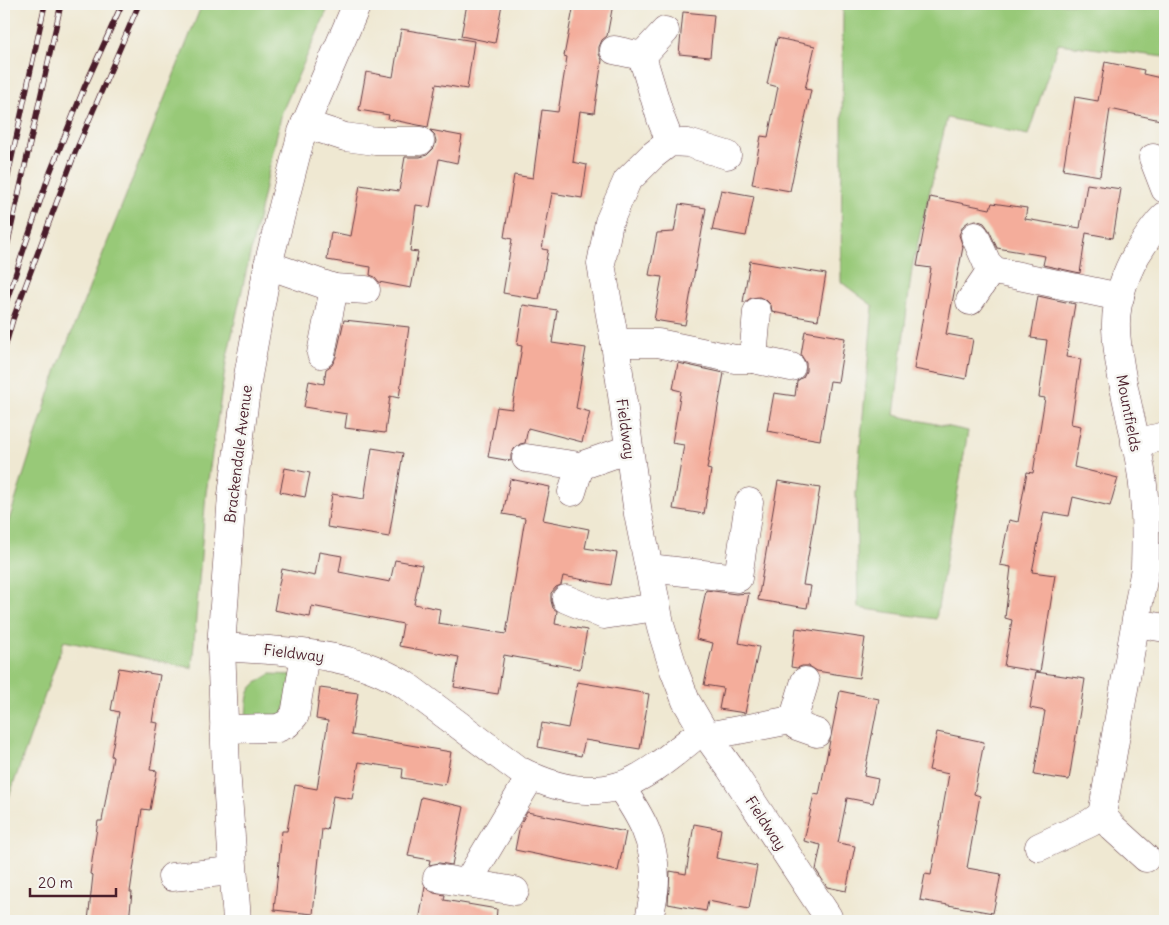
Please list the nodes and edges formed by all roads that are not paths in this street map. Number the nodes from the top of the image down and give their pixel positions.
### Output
1 (358, 4) edge
2 (664, 31) dead end
3 (614, 50) dead end
4 (642, 56) junction
5 (305, 124) junction
6 (420, 141) dead end
7 (670, 142) junction
8 (727, 155) dead end
9 (1153, 158) dead end
10 (1165, 189) edge
11 (1165, 216) edge
12 (975, 236) dead end
13 (268, 265) junction
14 (995, 271) junction
15 (334, 288) junction
16 (366, 290) dead end
17 (1120, 297) junction
18 (970, 301) dead end
19 (757, 312) dead end
20 (614, 343) junction
21 (321, 354) dead end
22 (753, 359) junction
23 (791, 367) dead end
24 (1165, 436) edge
25 (1135, 443) junction
26 (629, 450) junction
27 (526, 458) dead end
28 (749, 502) dead end
29 (649, 568) junction
30 (566, 599) dead end
31 (656, 607) junction
32 (1136, 624) junction
33 (1165, 628) edge
34 (221, 647) junction
35 (305, 654) junction
36 (805, 681) dead end
37 (224, 729) junction
38 (705, 733) junction
39 (531, 776) junction
40 (620, 786) junction
41 (1102, 815) junction
42 (1039, 847) dead end
43 (1146, 858) dead end
44 (232, 871) junction
45 (172, 877) dead end
46 (437, 878) dead end
47 (467, 883) junction
48 (515, 891) dead end
49 (828, 917) dead end
50 (237, 921) edge
51 (649, 921) edge

1 - 5 street, Brackendale Avenue
2 - 4 street
3 - 4 street
4 - 7 street
5 - 6 street
5 - 13 street, Brackendale Avenue
7 - 8 street
7 - 20 street, Fieldway
9 - 10 street
11 - 17 street, Mountfields
12 - 14 street
13 - 15 street
13 - 34 street, Brackendale Avenue
14 - 17 street
14 - 18 street
15 - 16 street
15 - 21 street
17 - 25 street, Mountfields
19 - 22 street
20 - 22 street
20 - 26 street, Fieldway
22 - 23 street
24 - 25 street
25 - 32 street, Mountfields
26 - 27 street
26 - 29 street, Fieldway
28 - 29 street
29 - 31 street, Fieldway
30 - 31 street
31 - 38 street, Fieldway
32 - 33 street
32 - 41 street, Mountfields
34 - 35 street, Fieldway
34 - 37 street, Brackendale Avenue
35 - 37 street
35 - 39 street, Fieldway
36 - 38 street
37 - 44 street, Brackendale Avenue
38 - 40 street, Fieldway
38 - 49 street, Fieldway
39 - 40 street, Fieldway
39 - 47 street
40 - 51 street
41 - 42 street
41 - 43 street
44 - 45 street
44 - 50 street, Brackendale Avenue
46 - 47 street
47 - 48 street

